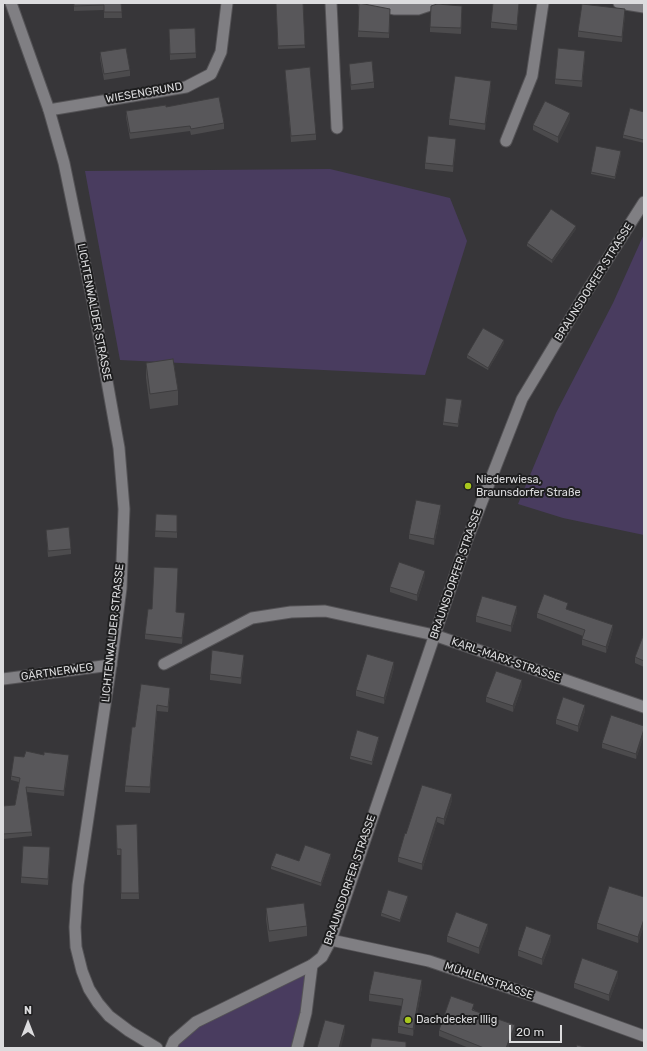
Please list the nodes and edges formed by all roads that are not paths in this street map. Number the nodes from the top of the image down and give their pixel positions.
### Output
1 (11, 3) edge
2 (227, 3) edge
3 (331, 3) edge
4 (364, 3) edge
5 (436, 3) edge
6 (543, 3) edge
7 (619, 3) edge
8 (644, 7) edge
9 (49, 110) junction
10 (337, 128) dead end
11 (506, 141) dead end
12 (644, 202) edge
13 (434, 635) junction
14 (164, 664) dead end
15 (111, 665) junction
16 (3, 680) edge
17 (644, 707) edge
18 (331, 940) junction
19 (312, 965) junction
20 (644, 1036) edge
21 (157, 1048) edge
22 (171, 1048) edge
23 (297, 1048) edge

1 - 9 street, LICHTENWALDER STRASSE
2 - 9 street, WIESENGRUND
3 - 10 street
4 - 5 street
6 - 11 street
7 - 8 street
9 - 15 street, LICHTENWALDER STRASSE
12 - 13 street, BRAUNSDORFER STRASSE
13 - 14 street, KARL-MARX-STRASSE
13 - 17 street, KARL-MARX-STRASSE
13 - 18 street, BRAUNSDORFER STRASSE
15 - 16 street, GÄRTNERWEG
15 - 21 street, LICHTENWALDER STRASSE
18 - 19 street, BRAUNSDORFER STRASSE
18 - 20 street, MÜHLENSTRASSE
19 - 22 street, BRAUNSDORFER STRASSE
19 - 23 street

